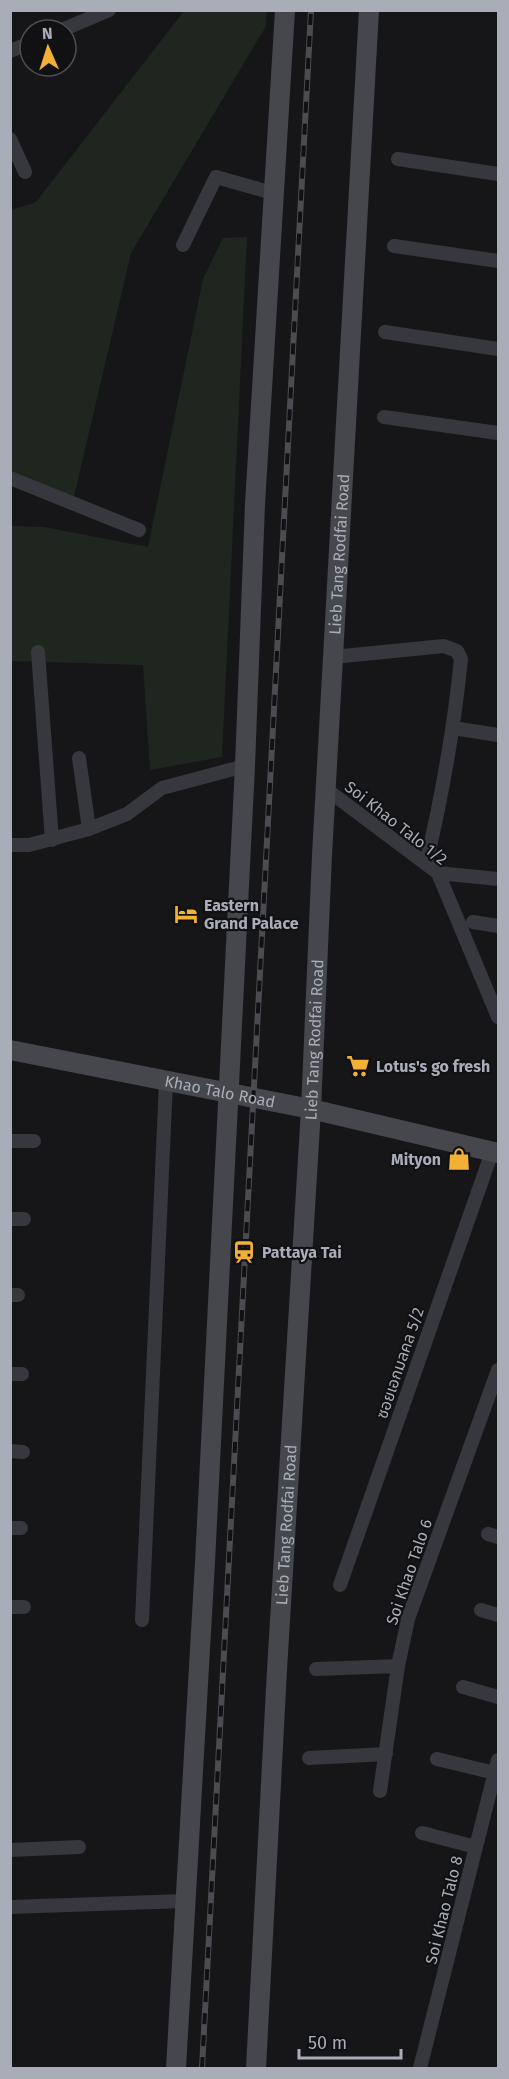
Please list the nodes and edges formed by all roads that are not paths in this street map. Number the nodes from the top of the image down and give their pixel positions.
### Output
1 (109, 10) edge
2 (285, 10) edge
3 (369, 10) edge
4 (78, 23) edge
5 (10, 139) edge
6 (398, 159) dead end
7 (25, 172) dead end
8 (498, 174) edge
9 (273, 193) junction
10 (183, 245) dead end
11 (394, 246) dead end
12 (498, 261) edge
13 (385, 332) dead end
14 (498, 349) edge
15 (384, 417) dead end
16 (498, 433) edge
17 (10, 478) edge
18 (139, 530) dead end
19 (38, 652) dead end
20 (333, 657) junction
21 (453, 728) junction
22 (498, 735) edge
23 (79, 758) dead end
24 (245, 766) junction
25 (326, 789) junction
26 (89, 828) junction
27 (52, 840) junction
28 (10, 845) edge
29 (426, 864) junction
30 (438, 873) junction
31 (498, 879) edge
32 (473, 922) dead end
33 (498, 926) edge
34 (498, 1017) edge
35 (10, 1050) edge
36 (166, 1082) junction
37 (228, 1093) junction
38 (311, 1109) junction
39 (10, 1141) edge
40 (34, 1141) dead end
41 (495, 1152) edge
42 (498, 1370) edge
43 (340, 1584) dead end
44 (481, 1610) dead end
45 (498, 1615) edge
46 (142, 1620) dead end
47 (398, 1666) junction
48 (316, 1669) dead end
49 (463, 1687) dead end
50 (498, 1697) edge
51 (386, 1754) junction
52 (309, 1758) dead end
53 (437, 1759) dead end
54 (497, 1767) edge
55 (380, 1791) dead end
56 (422, 1833) dead end
57 (79, 1846) dead end
58 (477, 1847) junction
59 (10, 1850) edge
60 (185, 1901) junction
61 (10, 1907) edge
62 (176, 2068) edge
63 (256, 2068) edge
64 (420, 2068) edge

1 - 4 street
2 - 9 street
3 - 20 street, Lieb Tang Rodfai Road
5 - 7 street
6 - 8 street
9 - 10 street
9 - 24 street
11 - 12 street
13 - 14 street
15 - 16 street
17 - 18 street
19 - 27 street
20 - 21 street
20 - 25 street, Lieb Tang Rodfai Road
21 - 22 street
21 - 29 street
23 - 26 street
24 - 26 street
24 - 37 street
25 - 29 street, Soi Khao Talo 1/2
25 - 38 street, Lieb Tang Rodfai Road
26 - 27 street
27 - 28 street
29 - 30 street, Soi Khao Talo 1/2
30 - 31 street
30 - 34 street, Soi Khao Talo 1/2
32 - 33 street
35 - 36 street, Khao Talo Road
36 - 37 street, Khao Talo Road
36 - 46 street
37 - 38 street, Khao Talo Road
37 - 60 street
38 - 41 street, Khao Talo Road
38 - 63 street, Lieb Tang Rodfai Road
39 - 40 street
41 - 43 street, ซอยเอกมลคล 5/2
42 - 47 street, Soi Khao Talo 6
44 - 45 street
47 - 48 street
47 - 51 street, Soi Khao Talo 6
49 - 50 street
51 - 52 street
51 - 55 street, Soi Khao Talo 6
53 - 54 street
54 - 58 street, Soi Khao Talo 8
56 - 58 street
57 - 59 street
58 - 64 street, Soi Khao Talo 8
60 - 61 street
60 - 62 street

